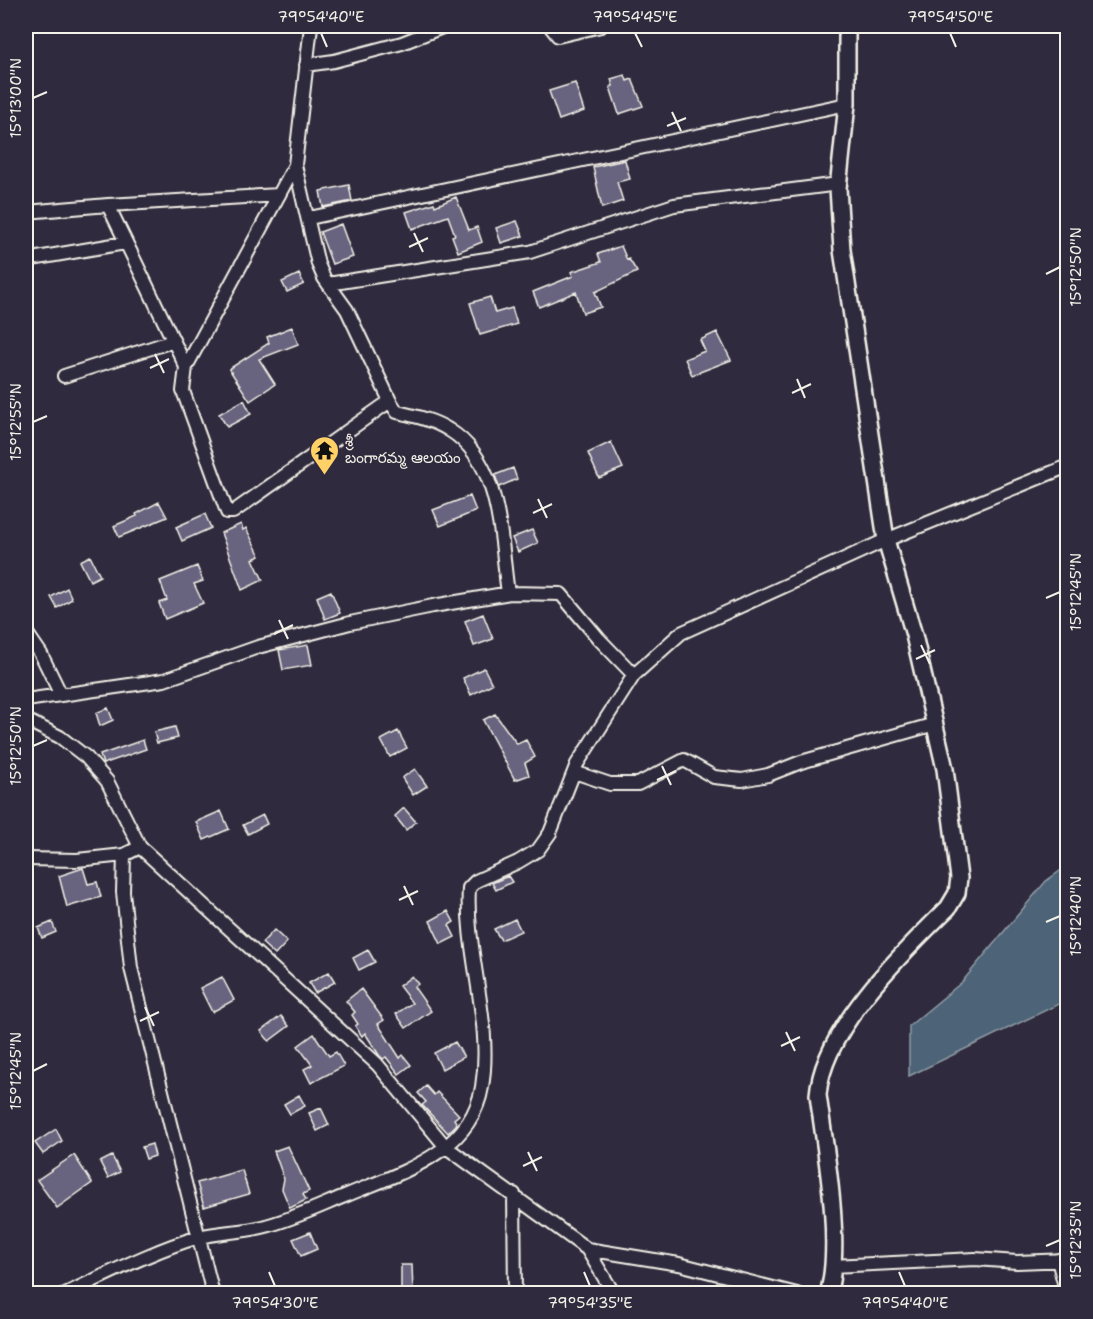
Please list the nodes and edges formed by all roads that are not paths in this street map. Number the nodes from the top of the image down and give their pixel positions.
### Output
1 (310, 26) edge
2 (445, 26) edge
3 (550, 26) edge
4 (601, 26) edge
5 (847, 26) edge
6 (306, 65) junction
7 (848, 104) junction
8 (295, 165) junction
9 (839, 184) junction
10 (279, 195) junction
11 (108, 205) junction
12 (26, 212) edge
13 (307, 216) junction
14 (125, 243) junction
15 (26, 260) edge
16 (328, 284) junction
17 (173, 341) junction
18 (186, 367) junction
19 (64, 376) dead end
20 (390, 401) junction
21 (1068, 466) edge
22 (886, 540) junction
23 (508, 593) junction
24 (26, 632) edge
25 (634, 675) junction
26 (61, 695) junction
27 (26, 700) edge
28 (26, 720) edge
29 (935, 724) junction
30 (574, 772) junction
31 (140, 847) junction
32 (124, 855) junction
33 (26, 859) edge
34 (446, 1147) junction
35 (514, 1194) junction
36 (200, 1237) junction
37 (587, 1250) junction
38 (1063, 1260) edge
39 (832, 1266) junction
40 (65, 1293) edge
41 (213, 1293) edge
42 (515, 1293) edge
43 (614, 1293) edge
44 (797, 1293) edge
45 (828, 1293) edge
46 (1067, 1293) edge

1 - 6 street
2 - 6 street
3 - 4 street
5 - 7 street
6 - 8 street
7 - 9 street
7 - 13 street
8 - 10 street
8 - 13 street
9 - 16 street
9 - 22 street
10 - 11 street
10 - 18 street
11 - 12 street
11 - 14 street
13 - 16 street
14 - 15 street
14 - 17 street
16 - 20 street
17 - 18 street
17 - 19 street
18 - 20 street
20 - 23 street
21 - 22 street
22 - 25 street
22 - 29 street
23 - 25 street
23 - 26 street
24 - 26 street
25 - 30 street
26 - 27 street
28 - 31 street
29 - 30 street
29 - 39 street
30 - 34 street
31 - 32 street
31 - 34 street
32 - 33 street
32 - 36 street
34 - 35 street
34 - 36 street
35 - 37 street
35 - 42 street
36 - 40 street
36 - 41 street
37 - 43 street
37 - 44 street
38 - 39 street
38 - 46 street
39 - 45 street

